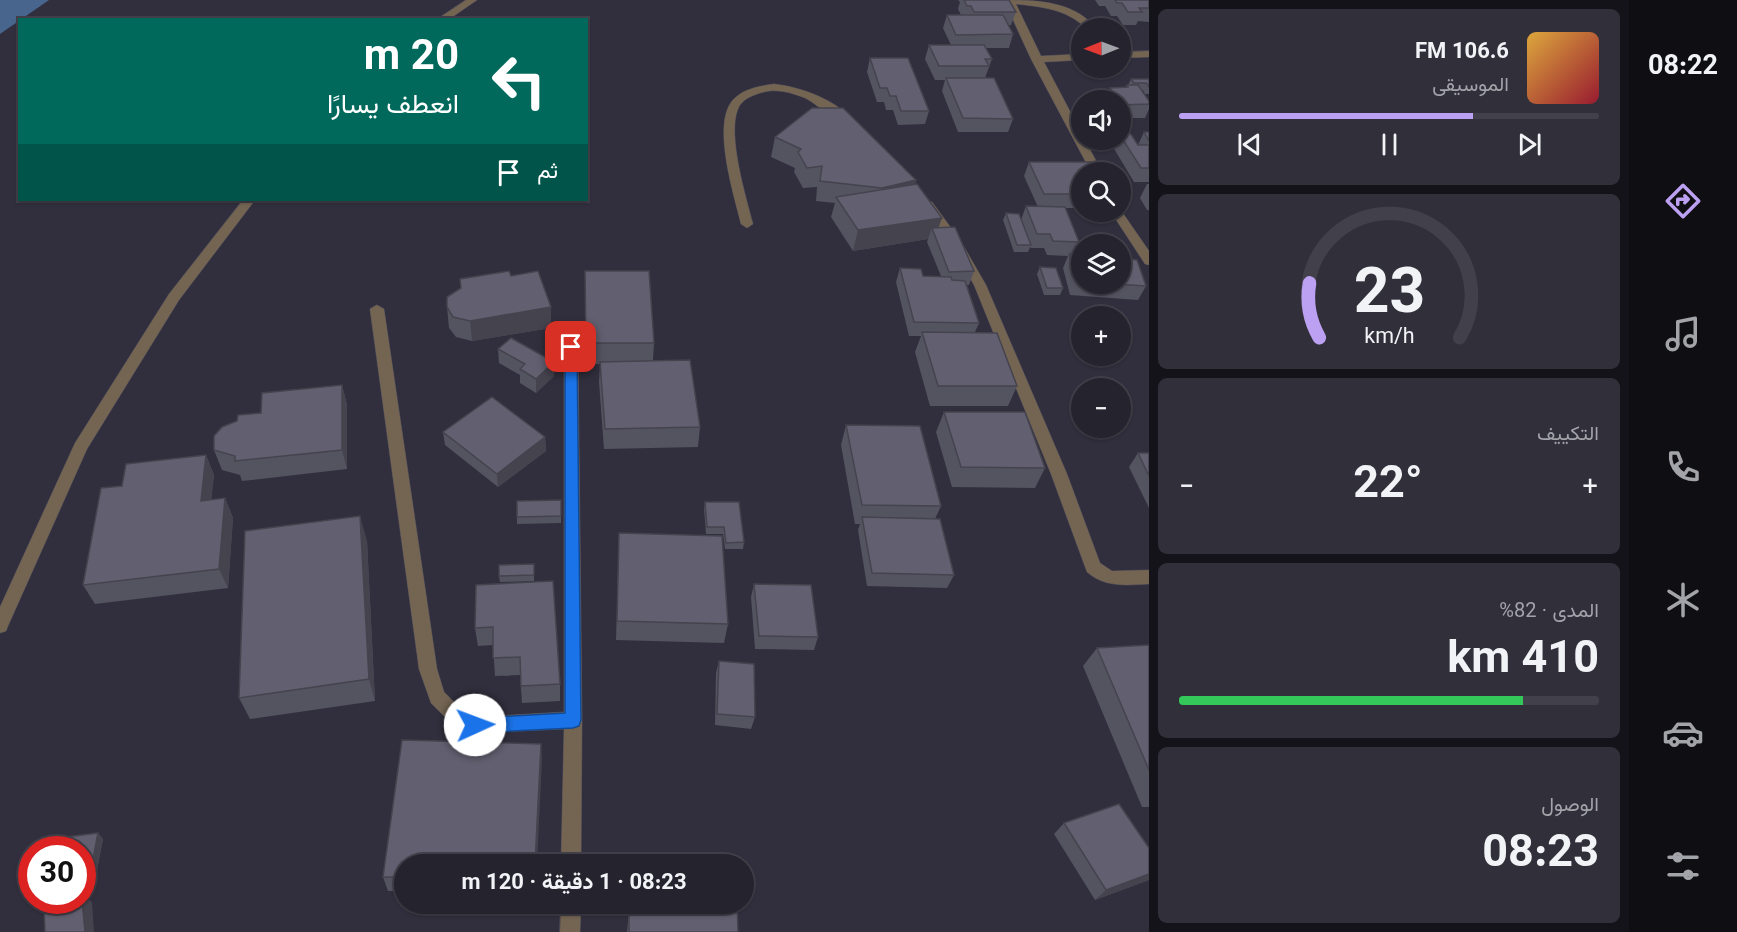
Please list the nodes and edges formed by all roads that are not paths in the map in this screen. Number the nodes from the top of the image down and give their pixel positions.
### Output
1 (472, 0) edge
2 (1010, 0) edge
3 (444, 18) edge
4 (1078, 18) edge
5 (1149, 54) edge
6 (1131, 55) edge
7 (1071, 57) edge
8 (1036, 59) junction
9 (854, 125) edge
10 (1091, 162) edge
11 (919, 195) edge
12 (248, 201) edge
13 (1124, 222) edge
14 (747, 224) dead end
15 (1149, 261) edge
16 (377, 309) dead end
17 (571, 347) dead end
18 (1149, 577) edge
19 (0, 626) edge
20 (573, 720) junction
21 (571, 854) edge
22 (571, 914) edge
23 (570, 932) edge

1 - 3 street
2 - 4 street
2 - 8 street
5 - 6 street
7 - 8 street
8 - 10 street
9 - 14 street
11 - 18 street
12 - 19 street
13 - 15 street
16 - 20 street
17 - 20 street
20 - 21 street
22 - 23 street

